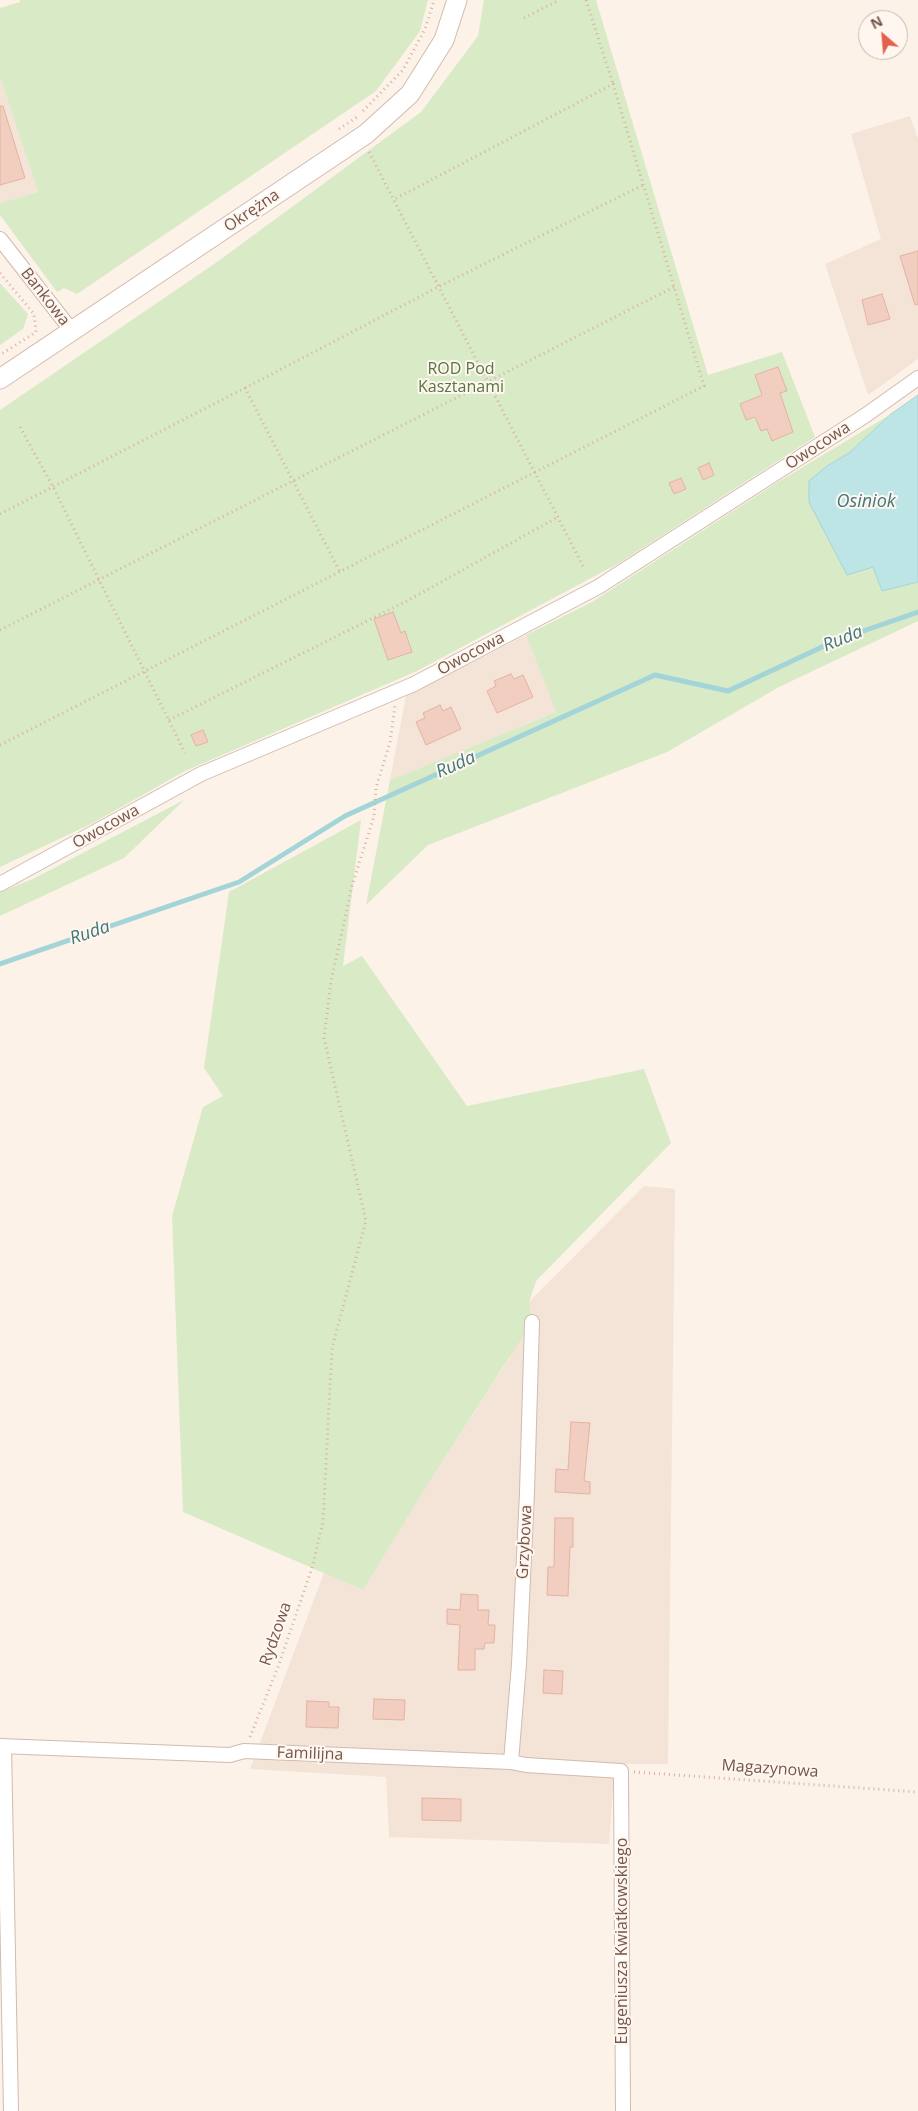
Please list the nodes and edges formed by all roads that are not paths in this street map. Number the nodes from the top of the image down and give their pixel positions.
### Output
1 (457, 0) edge
2 (0, 238) edge
3 (72, 332) junction
4 (918, 378) edge
5 (0, 379) edge
6 (0, 884) edge
7 (532, 1322) dead end
8 (2, 1746) edge
9 (511, 1762) junction
10 (621, 1771) joint
11 (11, 2111) edge
12 (624, 2111) edge

1 - 3 street, Okrężna
2 - 3 street, Bankowa
3 - 5 street, Okrężna
4 - 6 street, Owocowa
7 - 9 street, Grzybowa
8 - 9 street, Familijna
8 - 11 street
9 - 10 street, Familijna
10 - 12 street, Eugeniusza Kwiatkowskiego

